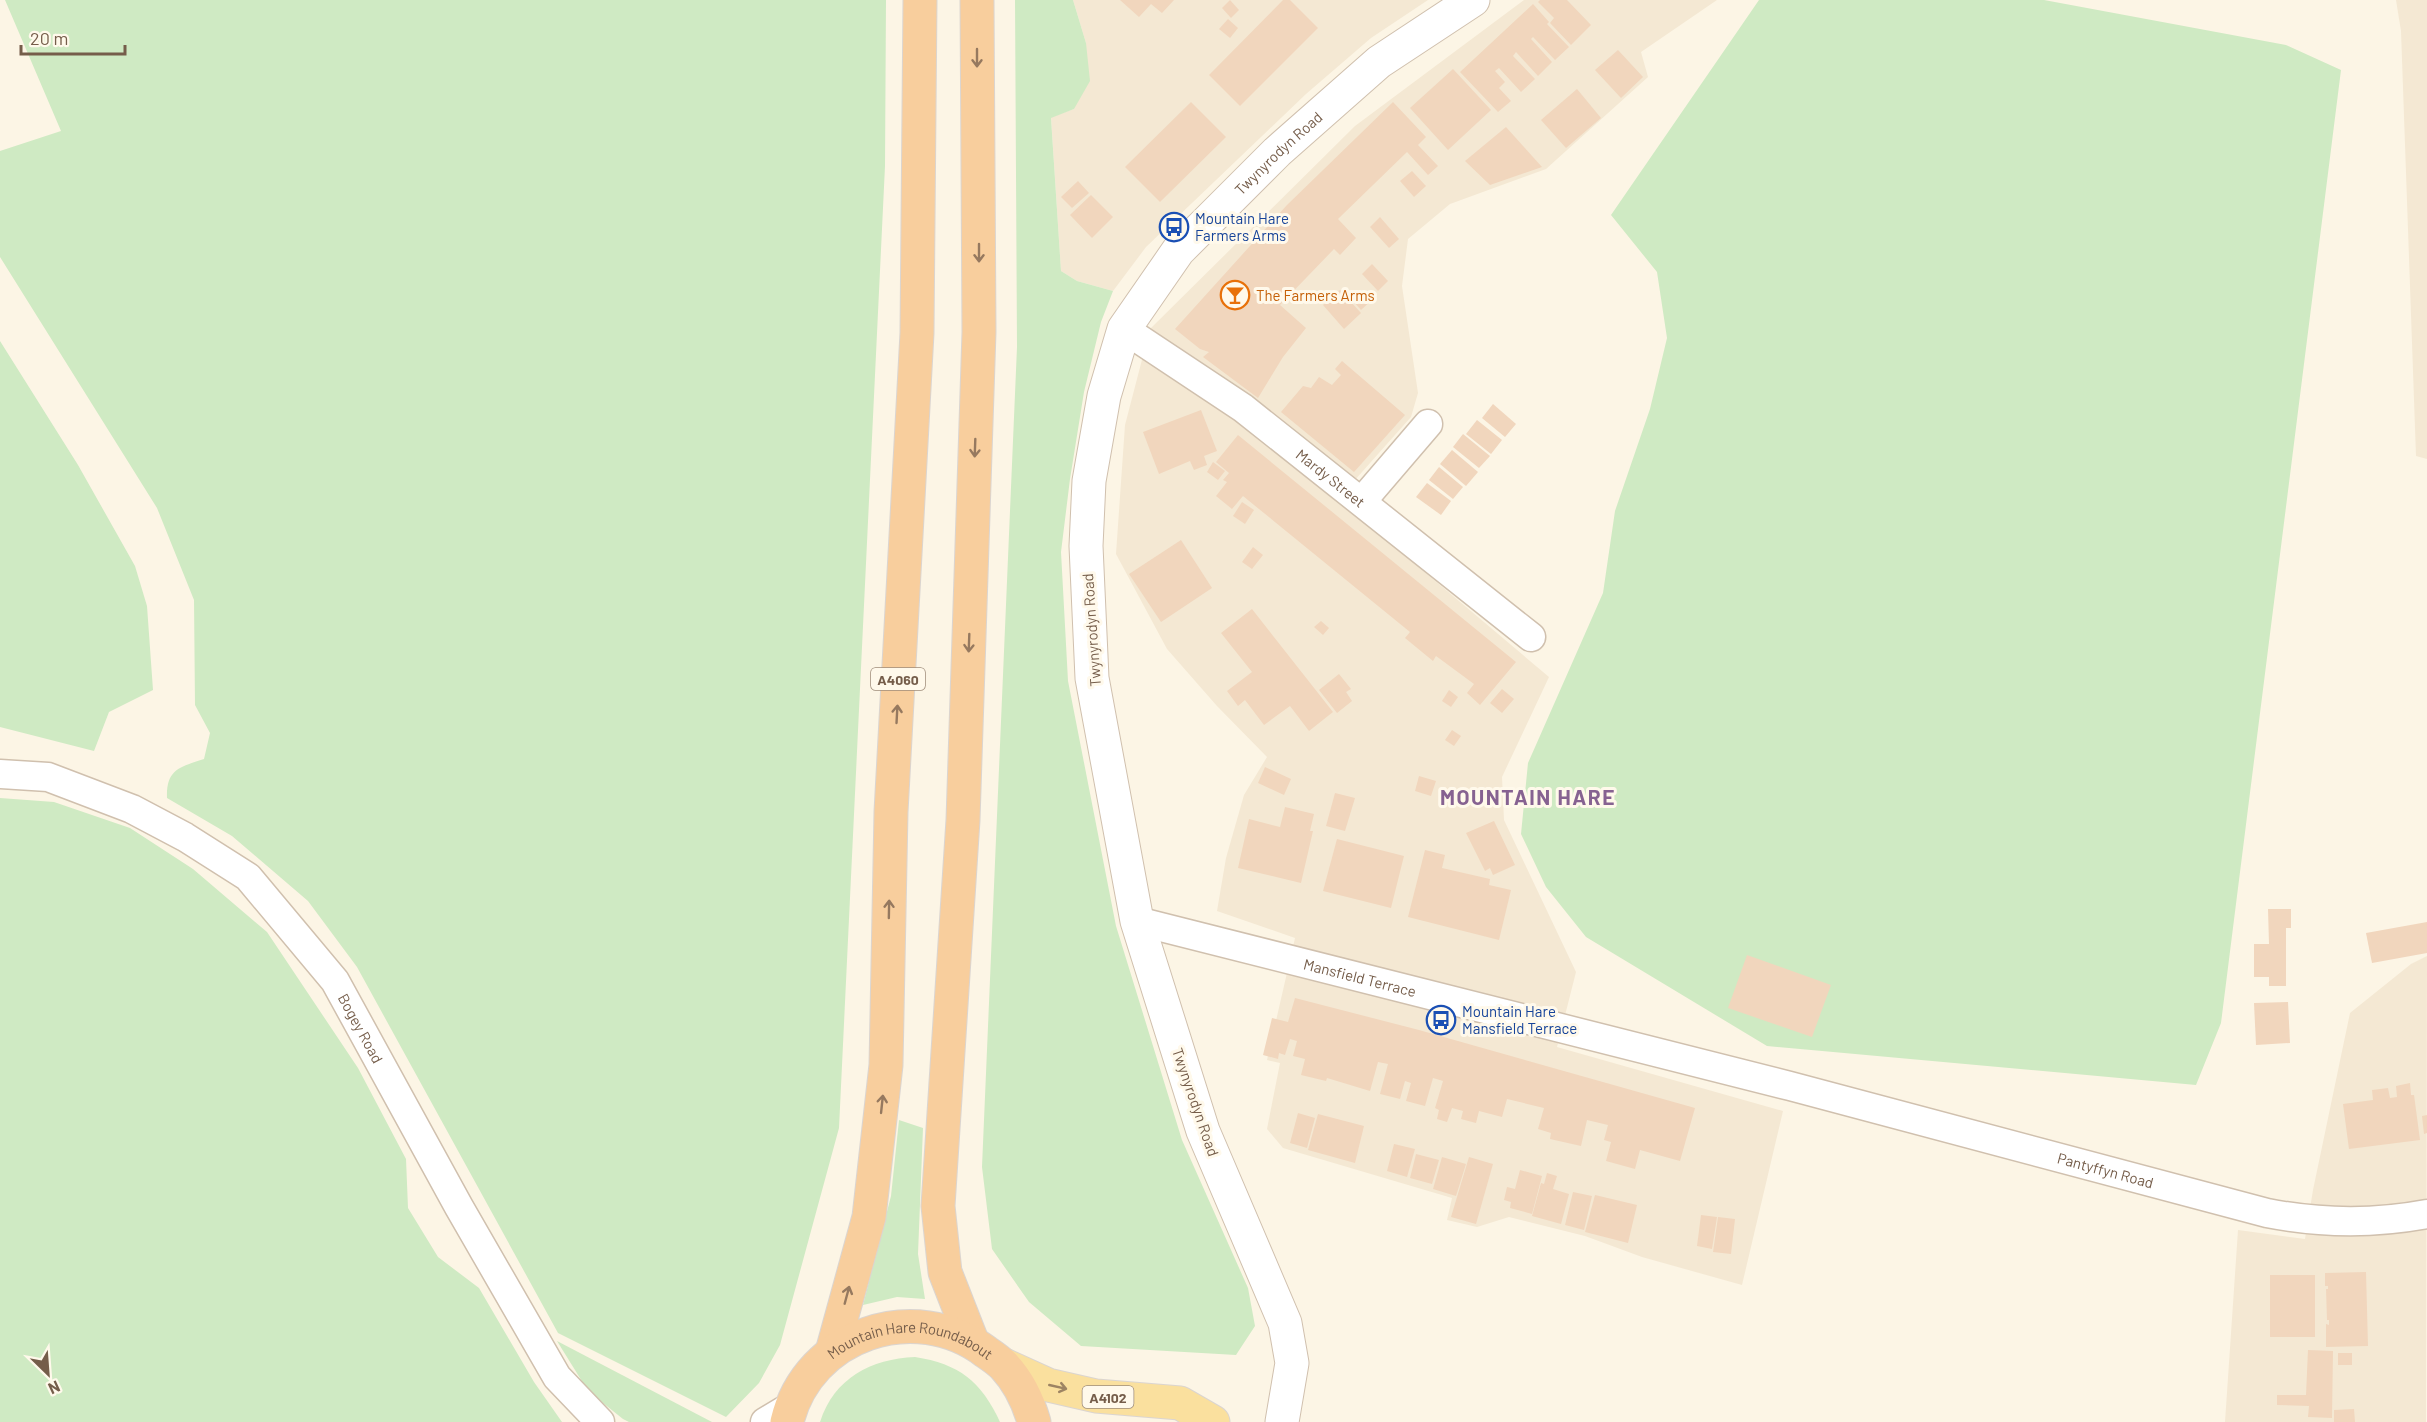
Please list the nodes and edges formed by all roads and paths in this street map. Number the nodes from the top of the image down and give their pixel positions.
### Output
1 (920, 0) edge
2 (977, 0) edge
3 (1473, 0) edge
4 (1124, 329) junction
5 (1428, 424) dead end
6 (1362, 501) junction
7 (1530, 637) dead end
8 (0, 774) edge
9 (1137, 921) junction
10 (1790, 1086) joint
11 (2427, 1214) edge
12 (972, 1341) junction
13 (832, 1352) junction
14 (1004, 1365) junction
15 (781, 1417) edge
16 (600, 1422) edge
17 (1034, 1422) edge
18 (1213, 1422) edge
19 (1281, 1422) edge

13 -> 1 highway, A4060
2 -> 12 highway
3 - 4 street, Twynyrodyn Road
4 - 6 street, Mardy Street
4 - 9 street, Twynyrodyn Road
5 - 6 street
6 - 7 street, Mardy Street
8 - 16 street, Bogey Road
9 - 10 street, Mansfield Terrace
9 - 19 street, Twynyrodyn Road
10 - 11 street, Pantyffyn Road
12 - 13 highway, Mountain Hare Roundabout
12 - 14 highway, Mountain Hare Roundabout
13 - 15 highway, Mountain Hare Roundabout
14 - 17 highway, Mountain Hare Roundabout
14 -> 18 main road, A4102

